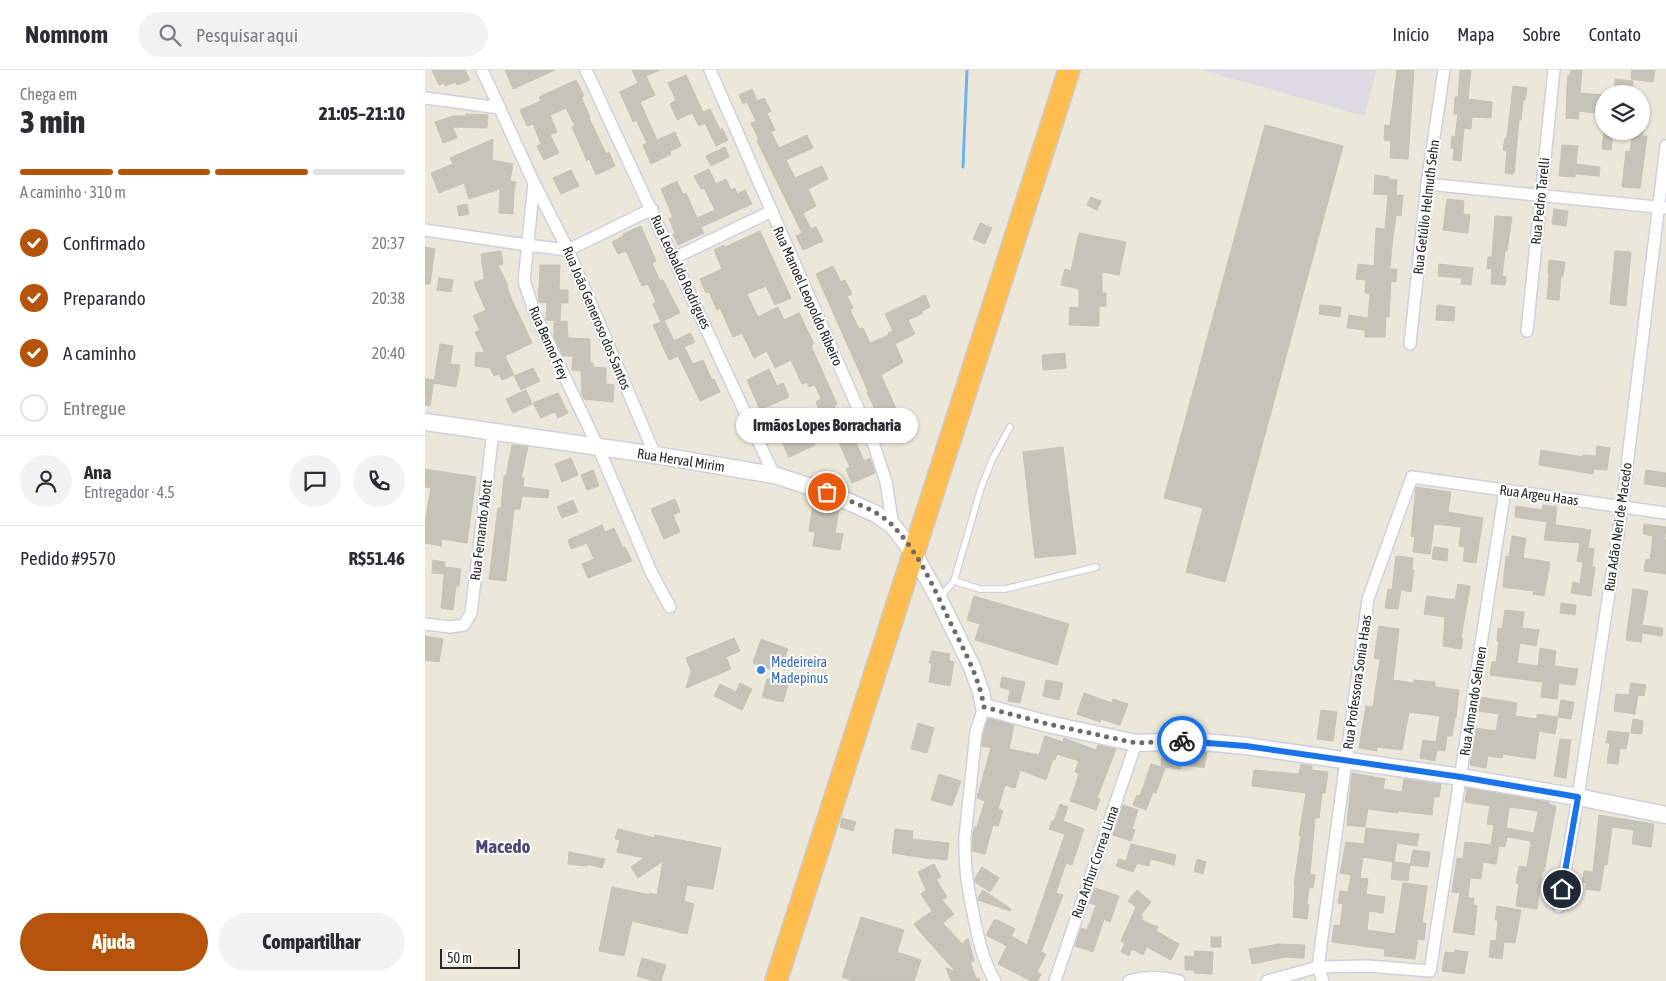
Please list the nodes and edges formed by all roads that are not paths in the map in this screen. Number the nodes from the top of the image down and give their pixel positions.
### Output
1 (482, 70) edge
2 (586, 70) edge
3 (710, 70) edge
4 (1069, 70) edge
5 (1444, 70) edge
6 (1554, 70) edge
7 (425, 98) edge
8 (500, 108) junction
9 (1666, 146) edge
10 (535, 183) junction
11 (1427, 184) junction
12 (1540, 195) junction
13 (1662, 207) edge
14 (652, 209) junction
15 (772, 211) junction
16 (425, 230) edge
17 (527, 246) junction
18 (568, 250) junction
19 (674, 258) junction
20 (1527, 331) dead end
21 (1410, 344) dead end
22 (425, 422) edge
23 (1010, 427) dead end
24 (493, 432) junction
25 (598, 447) junction
26 (655, 455) junction
27 (774, 475) junction
28 (1412, 477) joint
29 (1505, 490) junction
30 (1622, 507) junction
31 (1666, 513) edge
32 (893, 526) junction
33 (913, 552) junction
34 (1096, 568) dead end
35 (954, 581) junction
36 (939, 598) junction
37 (669, 607) dead end
38 (425, 624) edge
39 (984, 707) junction
40 (1136, 743) junction
41 (1346, 761) junction
42 (1461, 777) junction
43 (1578, 797) junction
44 (1666, 815) edge
45 (1559, 907) dead end
46 (1317, 967) junction
47 (776, 981) edge
48 (995, 981) edge
49 (1055, 981) edge
50 (1129, 981) edge
51 (1179, 981) edge
52 (1267, 981) edge
53 (1323, 981) edge

1 - 8 street
2 - 14 street, Rua Leobaldo Rodrigues
3 - 15 street, Rua Manoel Leopoldo Ribeiro
4 - 33 highway
5 - 11 street, Rua Getúlio Helmuth Sehn
6 - 12 street, Rua Pedro Tarelli
7 - 8 street
8 - 10 street
9 - 13 street, Rua Adão Neri de Macedo
10 - 17 street, Rua Benno Frey
10 - 18 street, Rua João Generoso dos Santos
11 - 12 street
11 - 21 street, Rua Getúlio Helmuth Sehn
12 - 13 street
12 - 20 street, Rua Pedro Tarelli
13 - 30 street, Rua Adão Neri de Macedo
14 - 18 street
14 - 19 street, Rua Leobaldo Rodrigues
15 - 19 street
15 - 32 street, Rua Manoel Leopoldo Ribeiro
16 - 17 street
17 - 18 street
17 - 25 street, Rua Benno Frey
18 - 26 street, Rua João Generoso dos Santos
19 - 27 street, Rua Leobaldo Rodrigues
22 - 24 street, Rua Herval Mirim
23 - 35 lane
24 - 25 street, Rua Herval Mirim
24 - 38 street, Rua Fernando Abott
25 - 26 street, Rua Herval Mirim
25 - 37 street, Rua Benno Frey
26 - 27 street, Rua Herval Mirim
27 - 32 street, Rua Herval Mirim
28 - 29 street, Rua Argeu Haas
28 - 41 street, Rua Professora Sonia Haas
29 - 30 street, Rua Argeu Haas
29 - 42 street, Rua Armando Sehnen
30 - 31 street, Rua Argeu Haas
30 - 43 street, Rua Adão Neri de Macedo
32 - 33 street, Rua Herval Mirim
33 - 36 street, Rua Herval Mirim
33 - 47 highway
34 - 35 lane
35 - 36 lane
36 - 39 street, Rua Herval Mirim
39 - 40 street
39 - 48 street
40 - 41 street
40 - 49 street, Rua Arthur Correa Lima
41 - 42 street
41 - 46 street, Rua Professora Sonia Haas
42 - 43 street
42 - 46 street, Rua Armando Sehnen
43 - 44 street
43 - 45 street, Rua Adão Neri de Macedo
46 - 52 street
46 - 53 street
50 - 51 street

